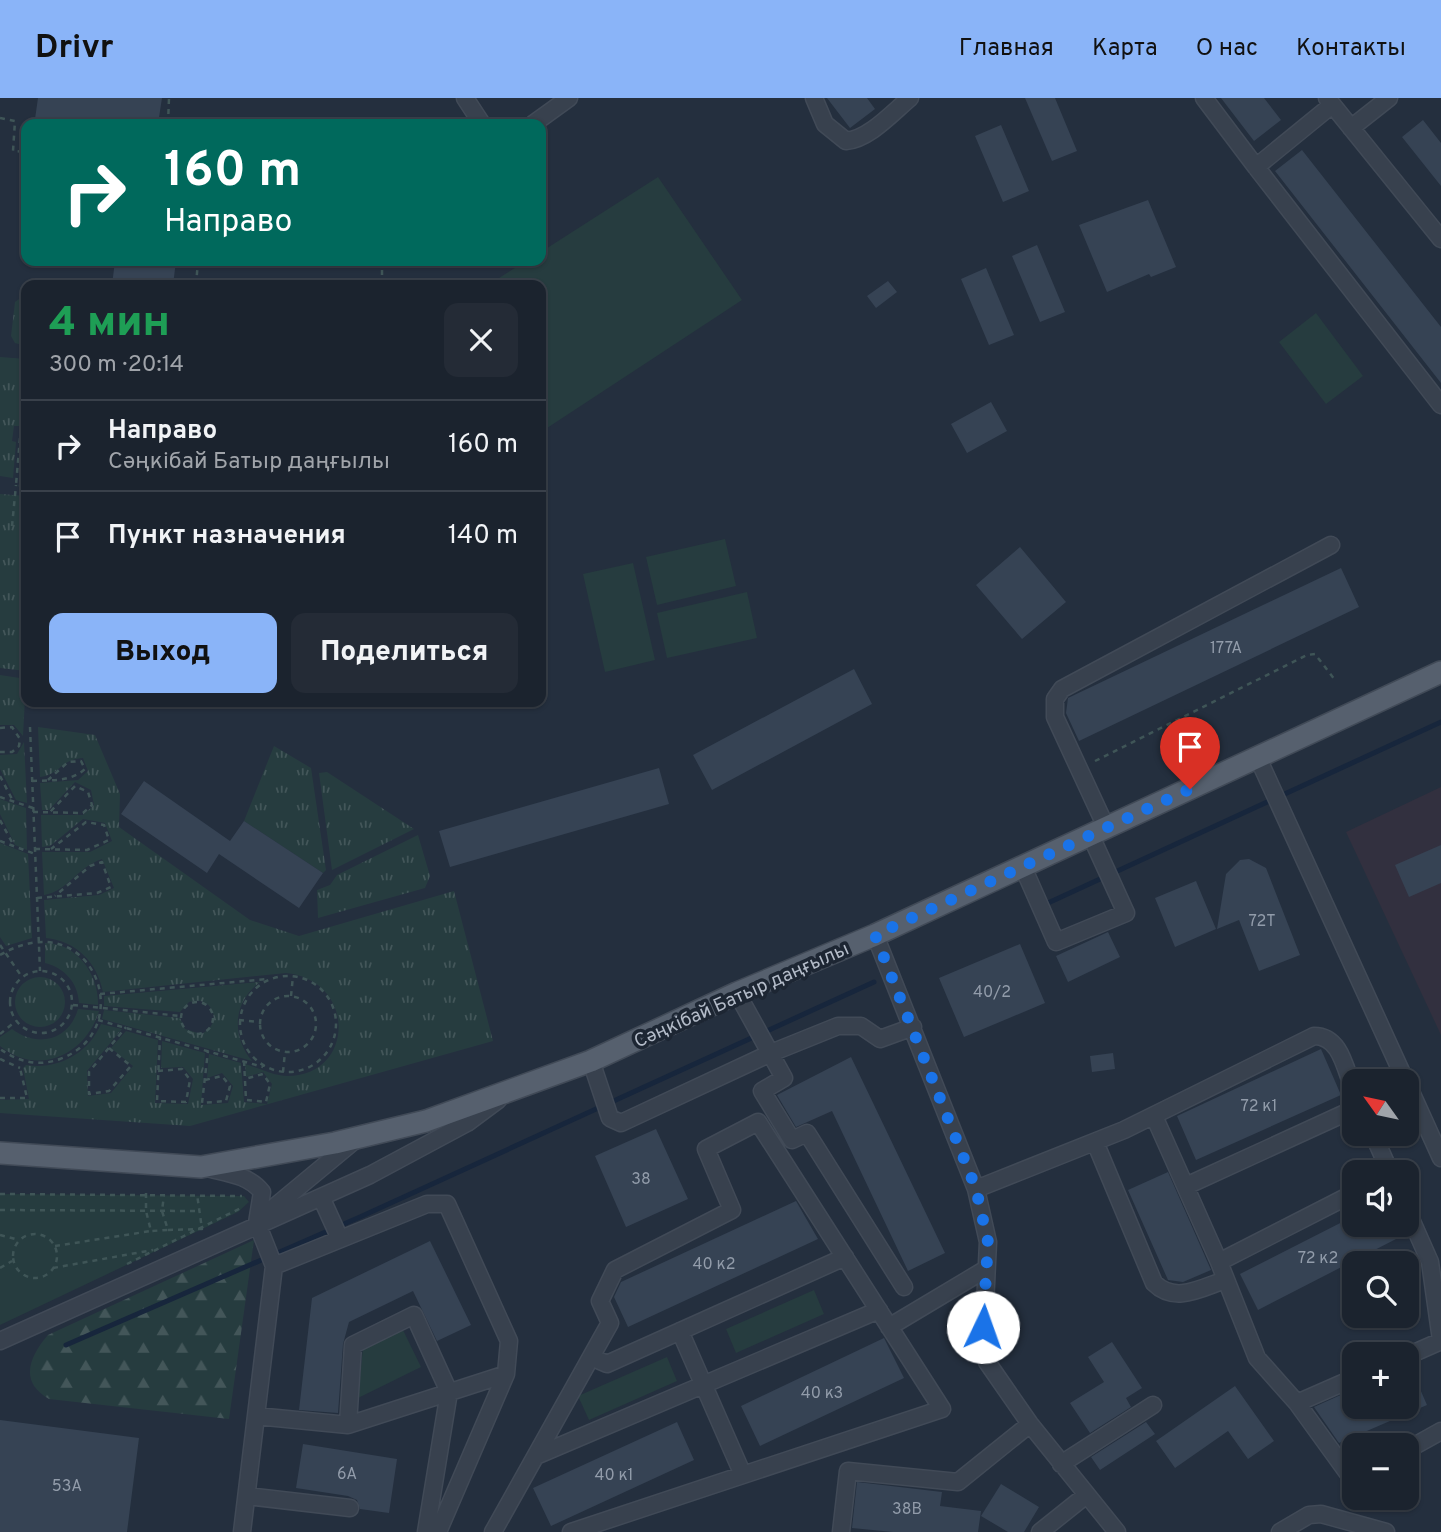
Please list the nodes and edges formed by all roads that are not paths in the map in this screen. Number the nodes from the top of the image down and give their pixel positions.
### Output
1 (465, 98) edge
2 (569, 98) edge
3 (814, 98) edge
4 (910, 98) edge
5 (1204, 98) edge
6 (1389, 98) edge
7 (1329, 102) edge
8 (479, 119) edge
9 (540, 119) edge
10 (1351, 128) junction
11 (1256, 167) junction
12 (1441, 239) edge
13 (1441, 405) edge
14 (1331, 545) dead end
15 (1441, 672) edge
16 (1258, 758) junction
17 (1098, 831) junction
18 (1023, 867) junction
19 (875, 935) junction
20 (737, 993) junction
21 (913, 1027) junction
22 (764, 1041) junction
23 (591, 1061) junction
24 (1345, 1069) edge
25 (1401, 1069) edge
26 (514, 1089) junction
27 (1419, 1109) edge
28 (1342, 1114) edge
29 (1154, 1116) junction
30 (357, 1138) junction
31 (1095, 1142) junction
32 (0, 1153) edge
33 (46, 1157) junction
34 (1441, 1158) edge
35 (0, 1163) edge
36 (201, 1167) junction
37 (1186, 1186) junction
38 (976, 1189) junction
39 (321, 1197) junction
40 (1342, 1199) edge
41 (257, 1223) junction
42 (336, 1232) junction
43 (1419, 1237) edge
44 (845, 1257) junction
45 (272, 1259) junction
46 (1219, 1262) junction
47 (986, 1269) junction
48 (1225, 1280) junction
49 (905, 1287) dead end
50 (878, 1310) junction
51 (889, 1327) junction
52 (680, 1331) junction
53 (1441, 1340) edge
54 (0, 1341) edge
55 (1419, 1350) edge
56 (591, 1357) junction
57 (506, 1374) junction
58 (1342, 1383) edge
59 (703, 1385) junction
60 (449, 1392) junction
61 (1297, 1403) junction
62 (1153, 1405) dead end
63 (256, 1416) junction
64 (1030, 1424) junction
65 (348, 1425) junction
66 (1441, 1432) edge
67 (1419, 1444) edge
68 (536, 1455) junction
69 (1061, 1464) junction
70 (1342, 1465) edge
71 (743, 1475) junction
72 (247, 1496) junction
73 (1085, 1496) junction
74 (351, 1508) dead end
75 (242, 1532) edge
76 (426, 1532) edge
77 (438, 1532) edge
78 (493, 1532) edge
79 (571, 1532) edge
80 (841, 1532) edge
81 (1040, 1532) edge
82 (1117, 1532) edge
83 (1280, 1532) edge
84 (1386, 1532) edge

1 - 8 street
2 - 9 street
3 - 4 street
5 - 11 street
6 - 10 street
7 - 10 street
7 - 11 street
10 - 12 street
11 - 13 street
14 - 17 street
15 - 16 main road, Сәңкібай Батыр даңғылы
16 - 17 main road, Сәңкібай Батыр даңғылы
16 - 25 street
17 - 18 main road, Сәңкібай Батыр даңғылы
17 - 18 street
18 - 19 main road, Сәңкібай Батыр даңғылы
19 - 20 main road, Сәңкібай Батыр даңғылы
19 - 21 street
20 - 22 street
20 - 23 main road, Сәңкібай Батыр даңғылы
21 - 22 street
21 - 38 street
22 - 23 street
22 - 49 street
23 - 26 main road, Сәңкібай Батыр даңғылы
24 - 29 street
26 - 30 main road, Сәңкібай Батыр даңғылы
26 - 39 street
27 - 34 street
28 - 37 street
29 - 31 street
29 - 37 street
30 - 36 main road, Сәңкібай Батыр даңғылы
30 - 41 street
31 - 38 street
31 - 48 street
32 - 33 main road, Сәңкібай Батыр даңғылы
33 - 35 main road
33 - 36 main road, Сәңкібай Батыр даңғылы
36 - 41 street
37 - 46 street
38 - 47 street
39 - 41 street
39 - 42 street
40 - 46 street
41 - 45 street
41 - 54 street
42 - 45 street
42 - 57 street
43 - 53 street
44 - 50 street
44 - 52 street
44 - 56 street
45 - 63 street
46 - 48 street
47 - 51 street
47 - 64 street
48 - 61 street
50 - 51 street
50 - 59 street
51 - 71 street
52 - 56 street
52 - 59 street
53 - 55 street
56 - 68 street
57 - 60 street
57 - 77 street
58 - 61 street
59 - 68 street
59 - 71 street
60 - 65 street
60 - 65 street
60 - 76 street
61 - 70 street
62 - 69 street
63 - 65 street
63 - 72 street
64 - 69 street
64 - 80 street
66 - 67 street
68 - 78 street
69 - 73 street
71 - 79 street
72 - 74 street
72 - 75 street
73 - 81 street
73 - 82 street
83 - 84 street

